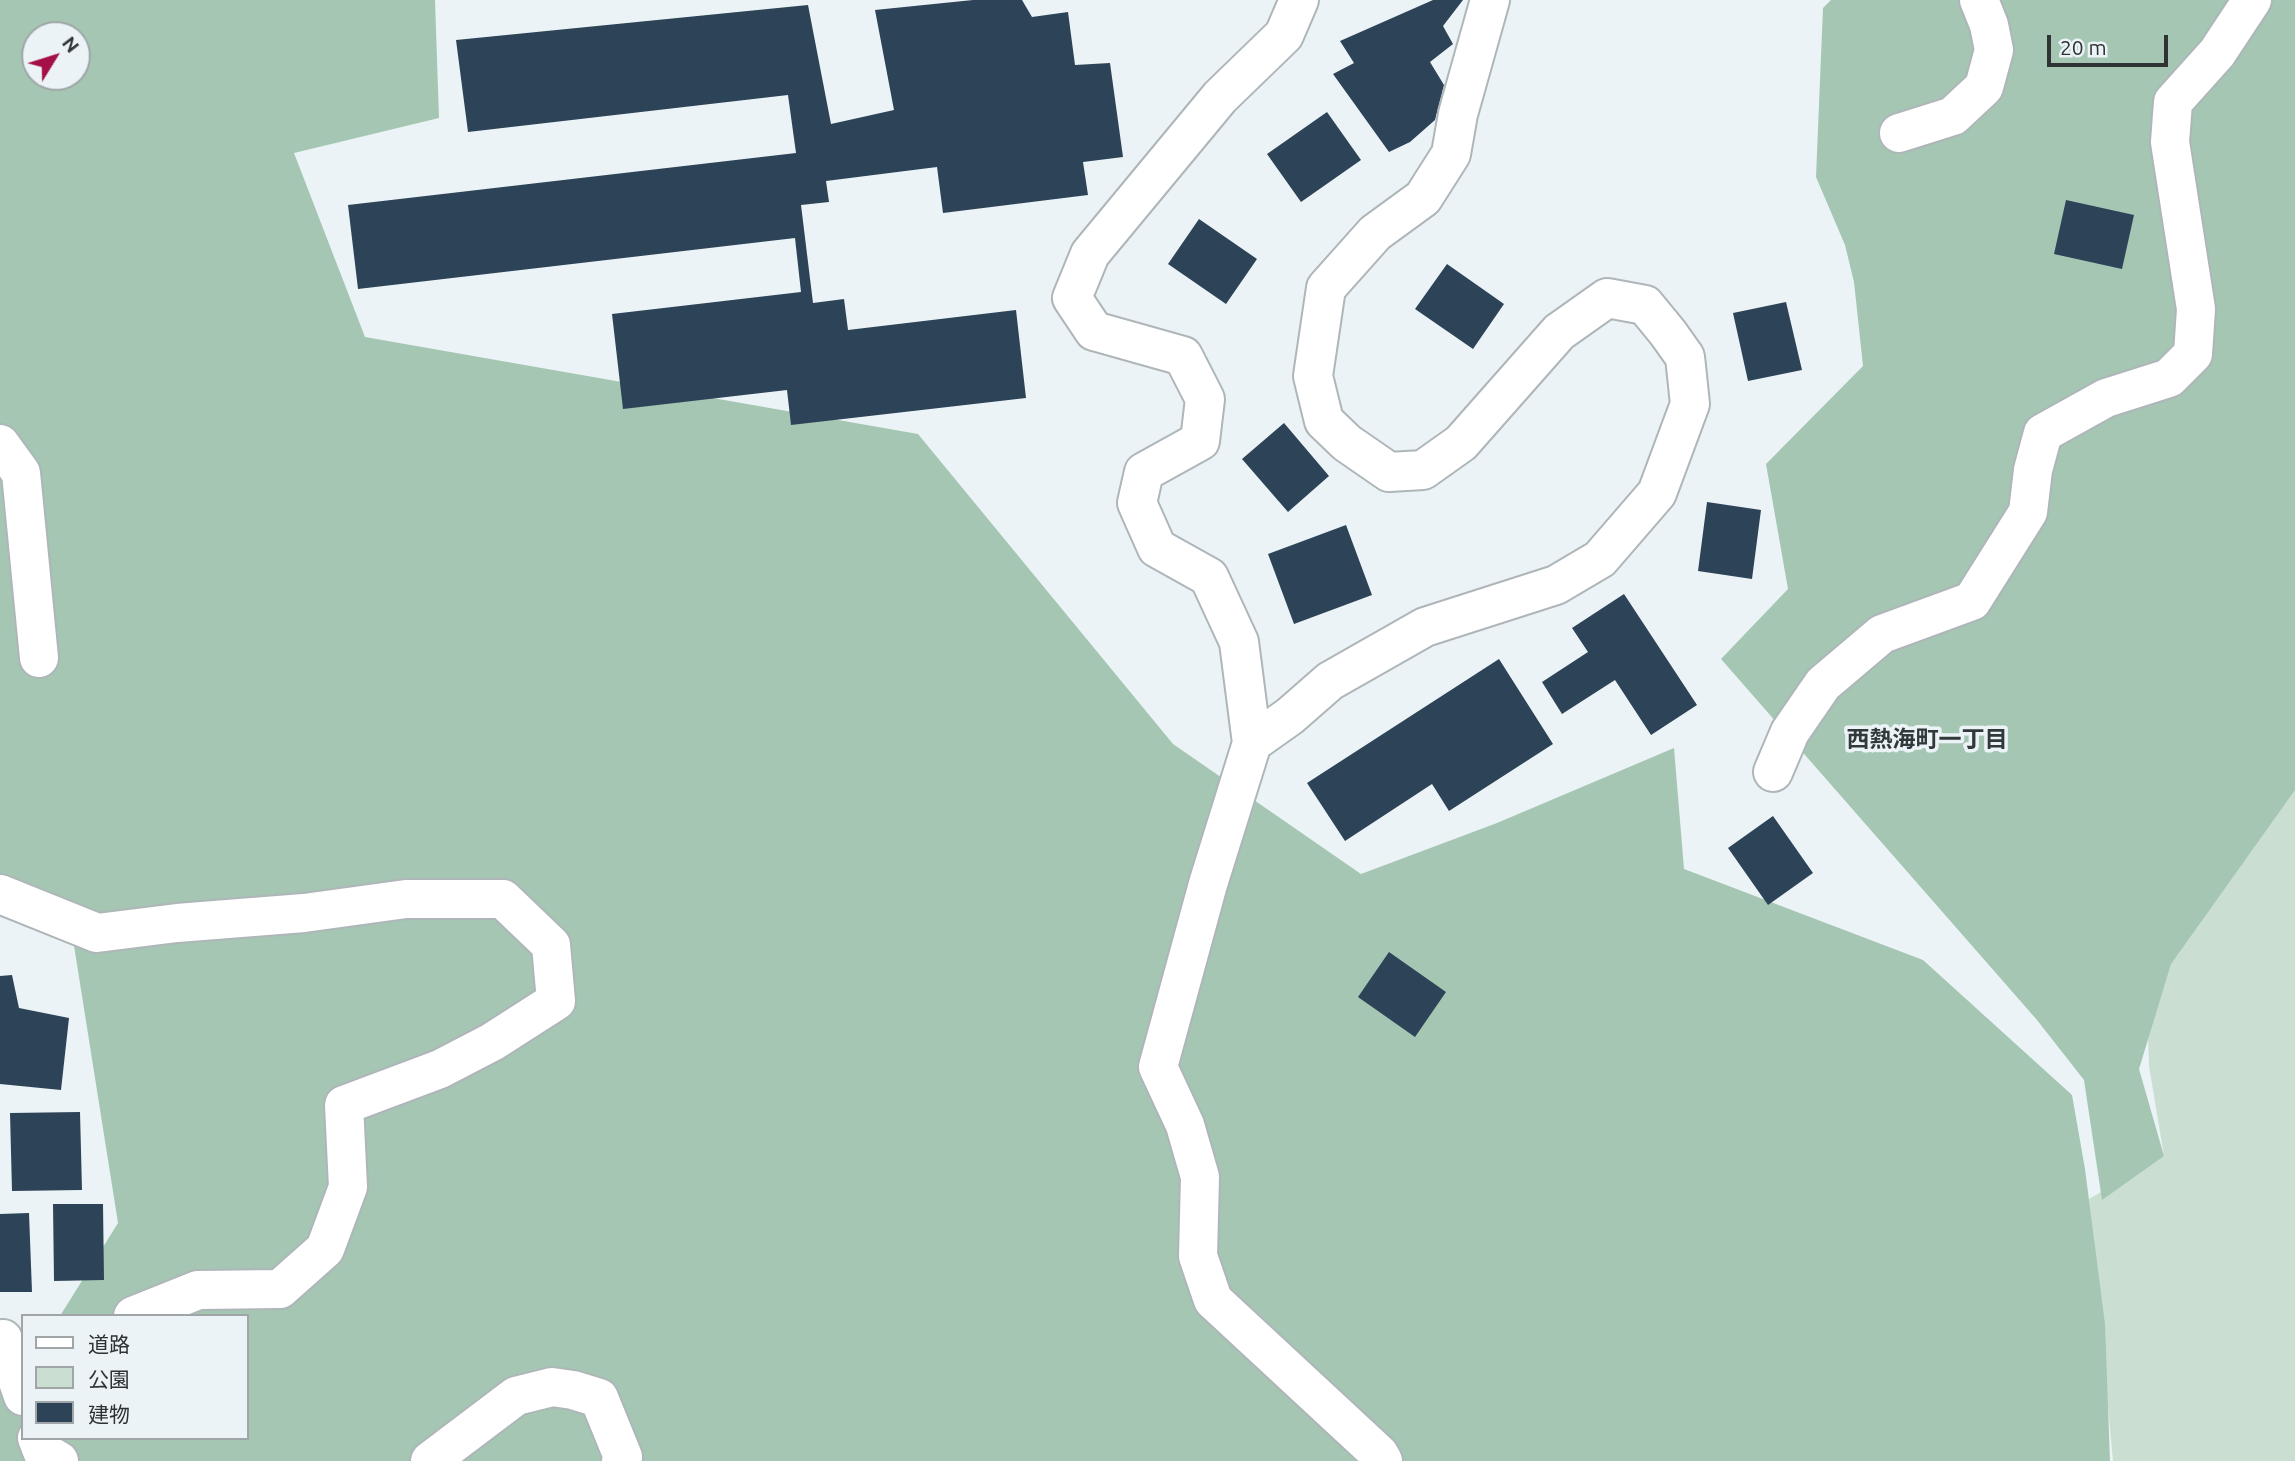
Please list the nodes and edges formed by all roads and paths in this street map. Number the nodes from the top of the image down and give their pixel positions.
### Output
1 (1299, 0) edge
2 (1979, 0) edge
3 (2252, 0) edge
4 (1492, 1) edge
5 (1899, 133) dead end
6 (0, 444) edge
7 (39, 658) dead end
8 (1252, 743) junction
9 (1773, 772) dead end
10 (0, 894) edge
11 (139, 1314) edge
12 (9, 1340) edge
13 (21, 1388) edge
14 (38, 1440) edge
15 (59, 1461) edge
16 (430, 1461) edge
17 (621, 1461) edge
18 (1383, 1461) edge

1 - 8 street
2 - 5 street
3 - 9 street
4 - 8 street
6 - 7 street
8 - 18 street
10 - 11 street
12 - 13 street
14 - 15 street
16 - 17 street

